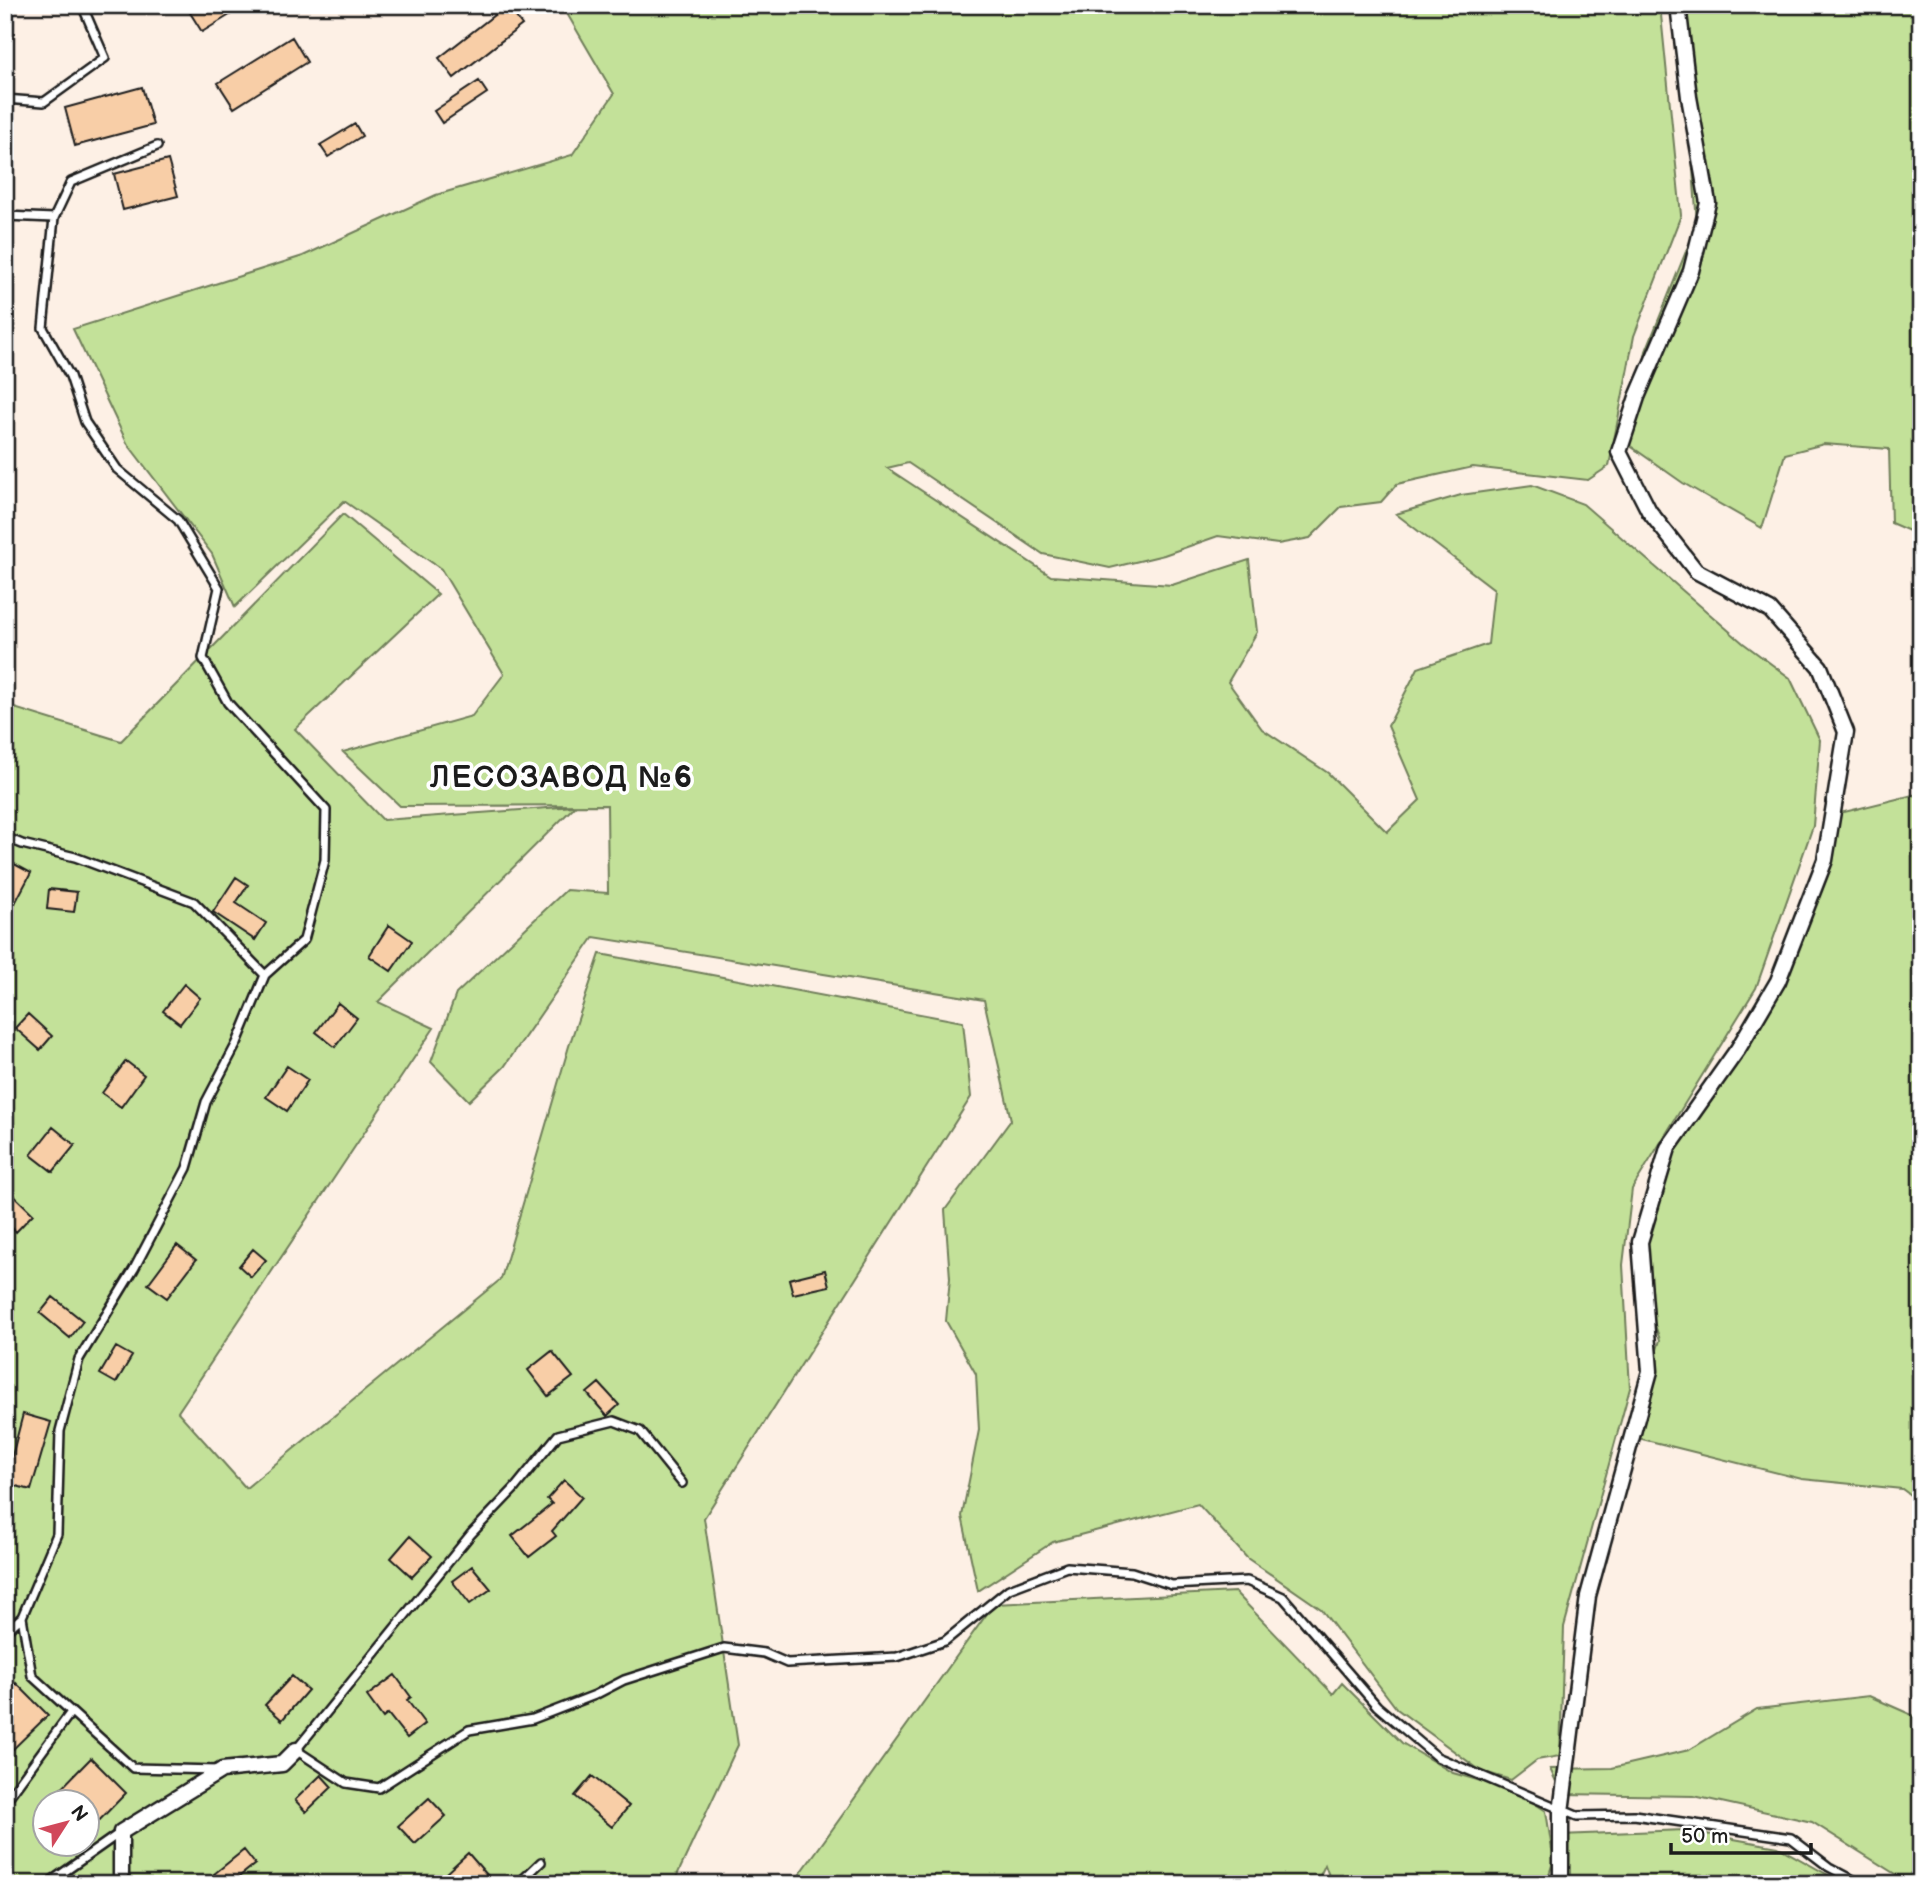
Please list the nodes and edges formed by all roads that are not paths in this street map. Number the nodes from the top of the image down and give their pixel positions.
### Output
1 (82, 5) edge
2 (1678, 5) edge
3 (5, 99) edge
4 (157, 146) dead end
5 (5, 216) edge
6 (54, 218) junction
7 (5, 837) edge
8 (265, 975) junction
9 (682, 1483) dead end
10 (22, 1617) junction
11 (5, 1632) edge
12 (71, 1712) junction
13 (296, 1750) junction
14 (222, 1770) junction
15 (5, 1802) edge
16 (1561, 1812) junction
17 (121, 1832) junction
18 (541, 1862) dead end
19 (48, 1884) edge
20 (121, 1884) edge
21 (517, 1884) edge
22 (1560, 1884) edge
23 (1861, 1884) edge

1 - 3 lane
2 - 16 street
4 - 6 lane
5 - 6 lane
6 - 8 lane
7 - 8 lane
8 - 10 lane
9 - 13 lane
10 - 11 lane
10 - 12 lane
12 - 14 lane
12 - 15 lane
13 - 14 street
13 - 16 lane
14 - 17 street
16 - 22 street
16 - 23 lane
17 - 19 lane
17 - 20 street
18 - 21 lane

